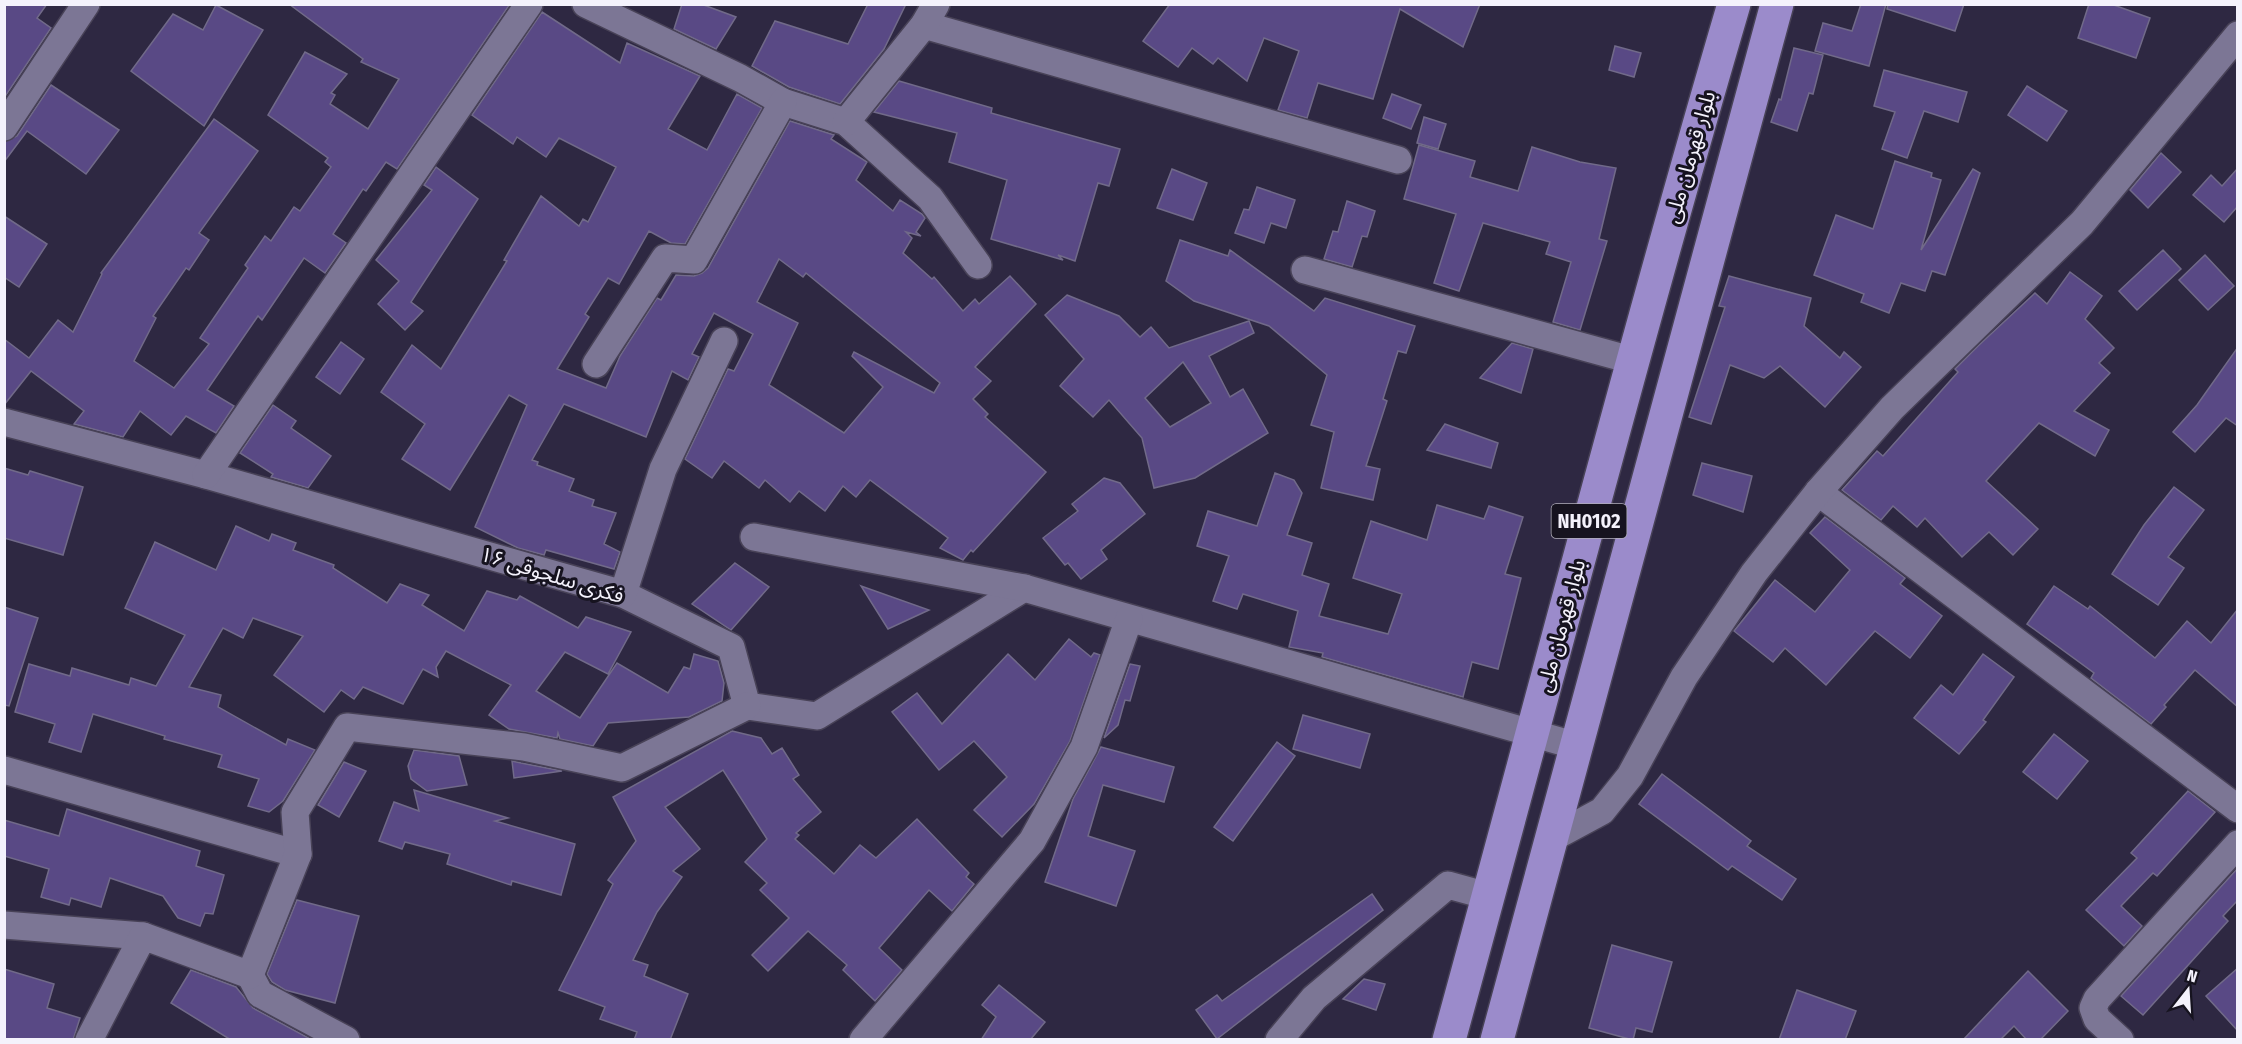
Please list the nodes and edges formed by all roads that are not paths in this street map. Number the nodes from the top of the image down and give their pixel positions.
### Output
1 (86, 4) edge
2 (529, 4) edge
3 (586, 4) edge
4 (1734, 4) edge
5 (1777, 4) edge
6 (930, 15) edge
7 (2238, 35) edge
8 (783, 102) junction
9 (846, 122) junction
10 (4, 127) edge
11 (1398, 160) dead end
12 (978, 265) dead end
13 (1305, 270) dead end
14 (724, 341) dead end
15 (1631, 360) junction
16 (596, 364) dead end
17 (4, 422) edge
18 (206, 475) junction
19 (1818, 492) junction
20 (754, 537) dead end
21 (1024, 588) junction
22 (623, 594) junction
23 (1129, 619) junction
24 (747, 706) junction
25 (1533, 735) junction
26 (1577, 746) junction
27 (4, 770) edge
28 (2238, 809) edge
29 (1552, 838) junction
30 (2238, 844) edge
31 (298, 855) junction
32 (1488, 896) junction
33 (4, 925) edge
34 (143, 936) junction
35 (250, 975) junction
36 (89, 1040) edge
37 (346, 1040) edge
38 (863, 1040) edge
39 (1279, 1040) edge
40 (1449, 1040) edge
41 (1497, 1040) edge
42 (2120, 1040) edge

1 - 10 street
2 - 18 street
3 - 8 street
4 - 15 highway, بلوار قهرمان ملی / NH0102
5 - 26 highway, بلوار قهرمان ملی / NH0102
6 - 9 street
6 - 11 street
7 - 19 street
8 - 9 street
8 - 16 street
9 - 12 street
13 - 15 street
14 - 22 street
15 - 25 highway, بلوار قهرمان ملی / NH0102
17 - 18 street, فکری سلجوقی ۱۶
18 - 22 street, فکری سلجوقی ۱۶
19 - 28 street
19 - 29 street
20 - 21 street
21 - 23 street
21 - 24 street
22 - 24 street, فکری سلجوقی ۱۶
23 - 25 street
23 - 38 street
24 - 31 street
25 - 26 street
25 - 32 highway, بلوار قهرمان ملی / NH0102
26 - 29 highway, بلوار قهرمان ملی / NH0102
27 - 31 street
29 - 41 highway, بلوار قهرمان ملی / NH0102
30 - 42 street
31 - 35 street
32 - 39 street
32 - 40 highway, بلوار قهرمان ملی / NH0102
33 - 34 street
34 - 35 street
34 - 36 street
35 - 37 street

